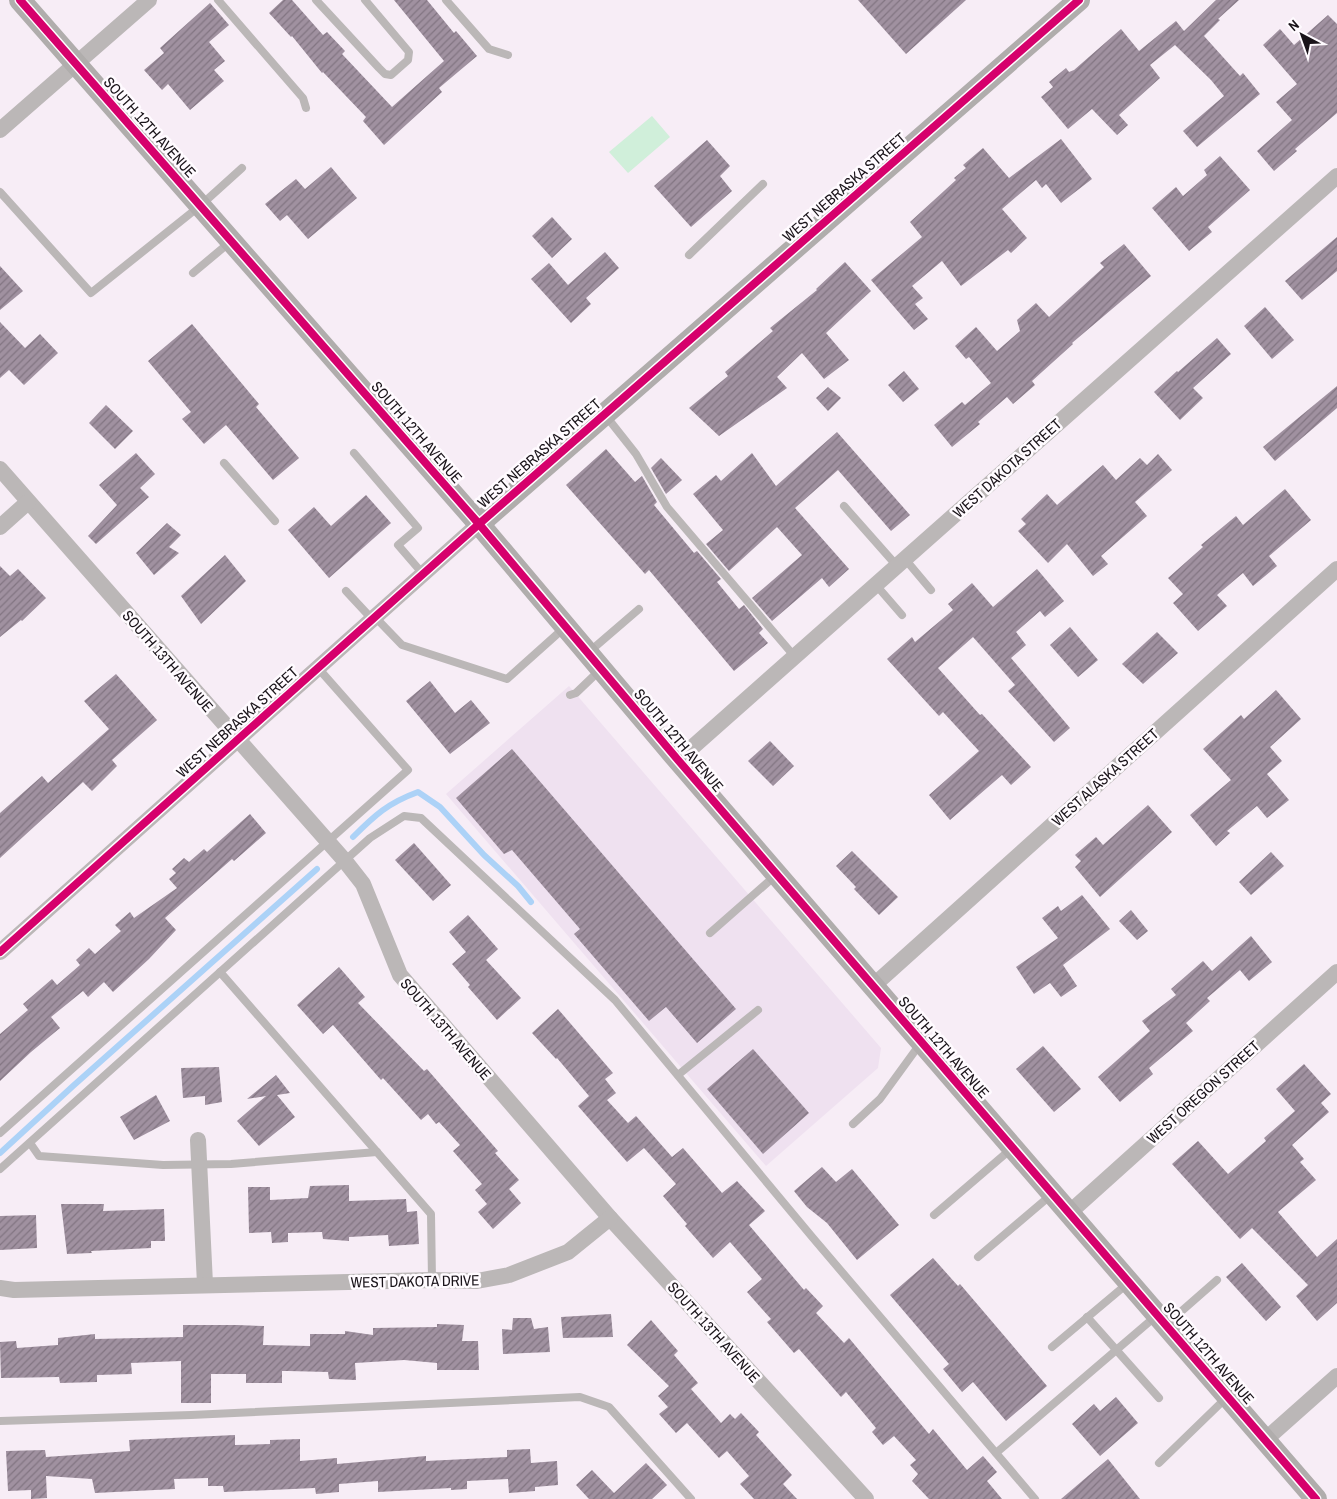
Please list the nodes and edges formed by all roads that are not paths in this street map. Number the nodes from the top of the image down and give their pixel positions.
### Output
1 (20, 0) edge
2 (149, 0) edge
3 (218, 0) edge
4 (316, 0) edge
5 (365, 0) edge
6 (446, 0) edge
7 (1079, 0) edge
8 (508, 55) dead end
9 (76, 64) junction
10 (306, 108) dead end
11 (0, 130) edge
12 (242, 168) dead end
13 (1337, 176) edge
14 (763, 184) dead end
15 (0, 192) edge
16 (201, 205) junction
17 (231, 240) junction
18 (689, 255) dead end
19 (193, 272) dead end
20 (604, 414) junction
21 (354, 453) dead end
22 (224, 463) dead end
23 (0, 469) edge
24 (28, 502) junction
25 (844, 506) dead end
26 (275, 522) dead end
27 (479, 524) junction
28 (0, 527) edge
29 (901, 563) junction
30 (1337, 569) edge
31 (424, 574) junction
32 (876, 585) junction
33 (931, 590) dead end
34 (346, 591) dead end
35 (639, 609) dead end
36 (902, 615) dead end
37 (374, 618) junction
38 (566, 627) junction
39 (794, 657) junction
40 (594, 661) junction
41 (318, 668) junction
42 (570, 695) dead end
43 (238, 740) junction
44 (678, 760) junction
45 (328, 842) junction
46 (345, 861) junction
47 (776, 875) junction
48 (710, 933) dead end
49 (0, 952) edge
50 (220, 972) junction
51 (1337, 972) edge
52 (873, 986) junction
53 (758, 1010) dead end
54 (921, 1042) junction
55 (678, 1075) junction
56 (853, 1124) dead end
57 (0, 1132) edge
58 (198, 1140) dead end
59 (30, 1143) junction
60 (1012, 1147) junction
61 (377, 1152) junction
62 (199, 1164) junction
63 (0, 1169) edge
64 (1052, 1194) junction
65 (1069, 1213) junction
66 (934, 1215) dead end
67 (610, 1218) junction
68 (978, 1257) dead end
69 (432, 1280) junction
70 (1216, 1280) dead end
71 (1129, 1282) junction
72 (204, 1284) junction
73 (0, 1288) edge
74 (1087, 1317) junction
75 (1162, 1320) junction
76 (1052, 1347) dead end
77 (1116, 1350) junction
78 (1337, 1376) edge
79 (1228, 1396) junction
80 (1159, 1398) dead end
81 (0, 1421) edge
82 (1265, 1440) junction
83 (996, 1454) junction
84 (1159, 1464) dead end
85 (691, 1499) edge
86 (866, 1499) edge
87 (1035, 1499) edge
88 (1316, 1499) edge

1 - 9 main road, SOUTH 12TH AVENUE
2 - 9 street
3 - 10 lane
4 - 5 lane
6 - 8 lane
7 - 20 main road, WEST NEBRASKA STREET
9 - 11 street
9 - 16 main road, SOUTH 12TH AVENUE
12 - 16 lane
13 - 29 street, WEST DAKOTA STREET
14 - 18 lane
15 - 16 lane
16 - 17 main road, SOUTH 12TH AVENUE
17 - 19 lane
17 - 27 main road, SOUTH 12TH AVENUE
20 - 27 main road, WEST NEBRASKA STREET
20 - 39 lane
21 - 31 lane
22 - 26 lane
23 - 24 street, SOUTH 13TH AVENUE
24 - 28 street
24 - 43 street, SOUTH 13TH AVENUE
25 - 29 lane
27 - 31 street, WEST NEBRASKA STREET
27 - 38 main road, SOUTH 12TH AVENUE
29 - 32 street, WEST DAKOTA STREET
29 - 33 lane
30 - 52 street, WEST ALASKA STREET
31 - 37 street, WEST NEBRASKA STREET
32 - 36 lane
32 - 39 street, WEST DAKOTA STREET
34 - 37 lane
35 - 40 lane
37 - 38 lane
37 - 41 street, WEST NEBRASKA STREET
38 - 40 main road, SOUTH 12TH AVENUE
39 - 44 street, WEST DAKOTA STREET
40 - 42 lane
40 - 44 main road, SOUTH 12TH AVENUE
41 - 43 street, WEST NEBRASKA STREET
41 - 45 lane
43 - 45 street, SOUTH 13TH AVENUE
43 - 49 street, WEST NEBRASKA STREET
44 - 47 main road, SOUTH 12TH AVENUE
45 - 46 street, SOUTH 13TH AVENUE
45 - 57 lane
46 - 50 lane
46 - 55 lane
46 - 67 street, SOUTH 13TH AVENUE
47 - 48 lane
47 - 52 main road, SOUTH 12TH AVENUE
50 - 59 lane
50 - 61 lane
51 - 65 street, WEST OREGON STREET
52 - 54 main road, SOUTH 12TH AVENUE
53 - 55 lane
54 - 56 lane
54 - 60 main road, SOUTH 12TH AVENUE
55 - 83 lane
58 - 62 street
59 - 62 lane
59 - 63 lane
60 - 64 main road, SOUTH 12TH AVENUE
60 - 66 lane
61 - 62 lane
61 - 69 lane
62 - 72 street
64 - 65 main road, SOUTH 12TH AVENUE
64 - 68 lane
65 - 71 main road, SOUTH 12TH AVENUE
67 - 69 street, WEST DAKOTA DRIVE
67 - 86 street, SOUTH 13TH AVENUE
69 - 72 street, WEST DAKOTA DRIVE
70 - 75 lane
71 - 74 lane
71 - 75 main road, SOUTH 12TH AVENUE
72 - 73 street, WEST DAKOTA DRIVE
74 - 76 lane
74 - 77 lane
75 - 77 lane
75 - 79 main road, SOUTH 12TH AVENUE
77 - 80 lane
77 - 83 lane
78 - 82 street
79 - 82 main road, SOUTH 12TH AVENUE
79 - 84 lane
81 - 85 lane
82 - 88 main road, SOUTH 12TH AVENUE
83 - 87 lane

